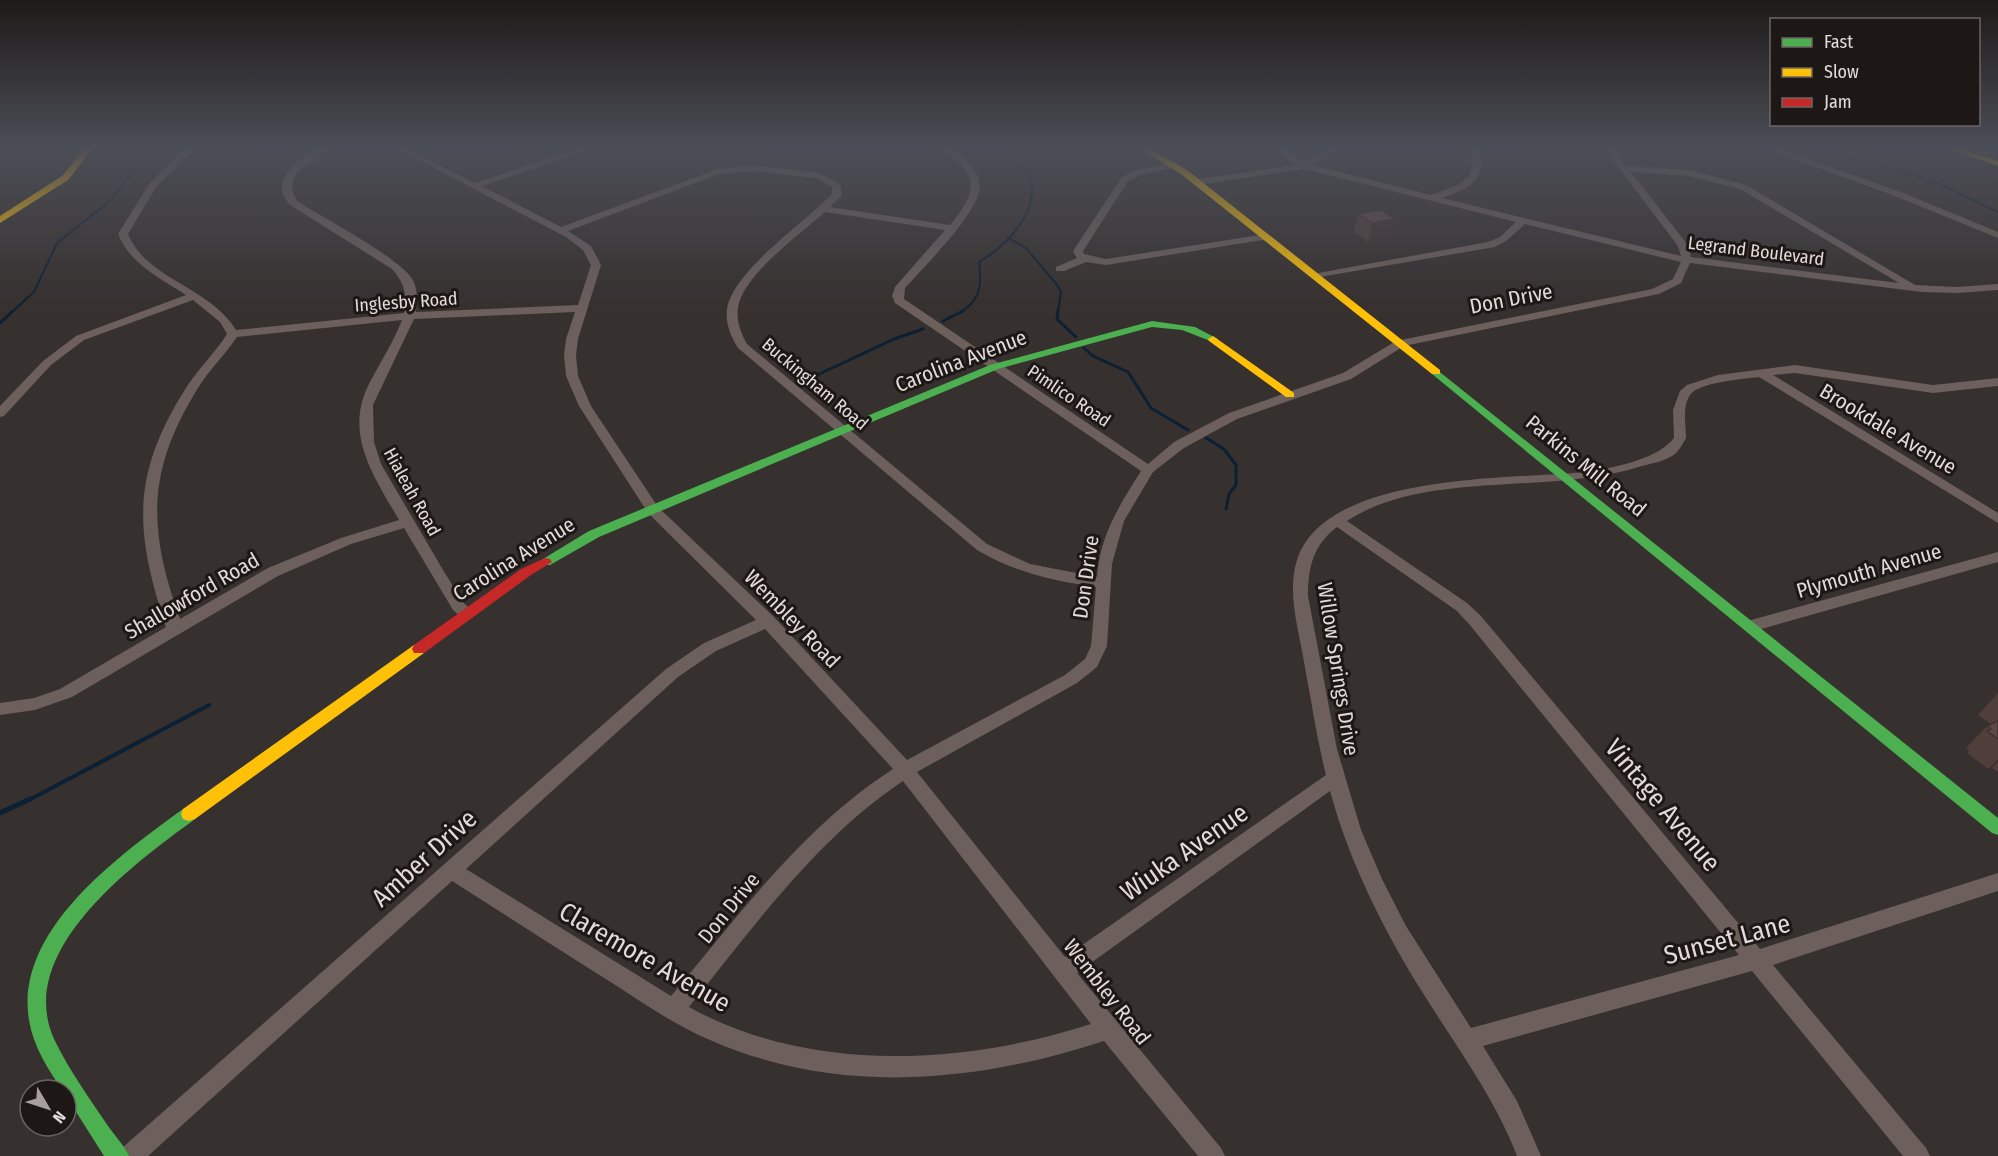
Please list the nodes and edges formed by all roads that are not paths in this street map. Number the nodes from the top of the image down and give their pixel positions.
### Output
1 (29, 201) edge
2 (142, 201) edge
3 (291, 201) edge
4 (503, 201) edge
5 (640, 201) edge
6 (831, 201) edge
7 (973, 201) edge
8 (1111, 201) edge
9 (1221, 201) edge
10 (1443, 201) edge
11 (1650, 201) edge
12 (1767, 201) edge
13 (1913, 201) edge
14 (824, 209) junction
15 (0, 220) edge
16 (1522, 222) junction
17 (952, 228) junction
18 (561, 231) junction
19 (1998, 235) edge
20 (1266, 237) junction
21 (1084, 259) junction
22 (1687, 260) junction
23 (1060, 269) dead end
24 (1318, 276) junction
25 (1912, 287) junction
26 (1998, 287) edge
27 (193, 296) junction
28 (582, 308) junction
29 (411, 316) junction
30 (233, 334) junction
31 (1400, 343) junction
32 (994, 367) junction
33 (1759, 372) junction
34 (1998, 382) edge
35 (1290, 395) junction
36 (0, 413) edge
37 (842, 431) junction
38 (1148, 470) junction
39 (1566, 477) junction
40 (653, 510) junction
41 (1998, 519) edge
42 (1336, 520) junction
43 (407, 522) junction
44 (1998, 557) edge
45 (1102, 583) junction
46 (467, 614) junction
47 (768, 621) junction
48 (1751, 626) junction
49 (175, 629) junction
50 (0, 710) edge
51 (905, 770) junction
52 (1335, 778) junction
53 (1998, 828) edge
54 (451, 870) junction
55 (1998, 882) edge
56 (1757, 960) junction
57 (1064, 970) junction
58 (673, 1010) junction
59 (1108, 1029) junction
60 (1468, 1040) junction
61 (118, 1156) edge
62 (130, 1156) edge
63 (1213, 1156) edge
64 (1529, 1156) edge
65 (1918, 1156) edge

1 - 15 street
2 - 27 street
3 - 29 street, Hialeah Road
4 - 18 street, Wembley Road
5 - 18 street, Buckingham Road
6 - 14 street, Buckingham Road
7 - 17 street, Pimlico Road
8 - 21 street
9 - 20 street, Parkins Mill Road
10 - 16 street, Legrand Boulevard
11 - 22 street
12 - 25 street
13 - 19 street
14 - 17 street
14 - 37 street, Buckingham Road
16 - 22 street, Legrand Boulevard
16 - 24 street
17 - 32 street, Pimlico Road
18 - 28 street, Wembley Road
20 - 21 street
20 - 24 street, Parkins Mill Road
21 - 23 street
22 - 25 street, Legrand Boulevard
22 - 31 street, Don Drive
24 - 31 street, Parkins Mill Road
25 - 26 street, Legrand Boulevard
27 - 30 street
27 - 36 street
28 - 29 street, Inglesby Road
28 - 40 street, Wembley Road
29 - 30 street, Inglesby Road
29 - 43 street, Hialeah Road
30 - 49 street
31 - 35 street, Don Drive
31 - 39 street, Parkins Mill Road
32 - 35 street, Carolina Avenue
32 - 37 street, Carolina Avenue
32 - 38 street, Pimlico Road
33 - 34 street, Willow Springs Drive
33 - 39 street, Willow Springs Drive
33 - 41 street, Brookdale Avenue
35 - 38 street, Don Drive
37 - 40 street, Carolina Avenue
37 - 45 street, Buckingham Road
38 - 45 street, Don Drive
39 - 42 street, Willow Springs Drive
39 - 48 street, Parkins Mill Road
40 - 46 street, Carolina Avenue
40 - 47 street, Wembley Road
42 - 52 street, Willow Springs Drive
42 - 56 street, Vintage Avenue
43 - 46 street, Hialeah Road
43 - 49 street, Shallowford Road
44 - 48 street, Plymouth Avenue
45 - 51 street, Don Drive
46 - 61 street, Carolina Avenue
47 - 51 street, Wembley Road
47 - 54 street, Amber Drive
48 - 53 street, Parkins Mill Road
49 - 50 street, Shallowford Road
51 - 57 street, Wembley Road
51 - 58 street, Don Drive
52 - 57 street, Wiuka Avenue
52 - 60 street, Willow Springs Drive
54 - 58 street, Claremore Avenue
54 - 62 street, Amber Drive
55 - 56 street, Sunset Lane
56 - 60 street, Sunset Lane
56 - 65 street, Vintage Avenue
57 - 59 street, Wembley Road
58 - 59 street, Claremore Avenue
59 - 63 street, Wembley Road
60 - 64 street, Willow Springs Drive

